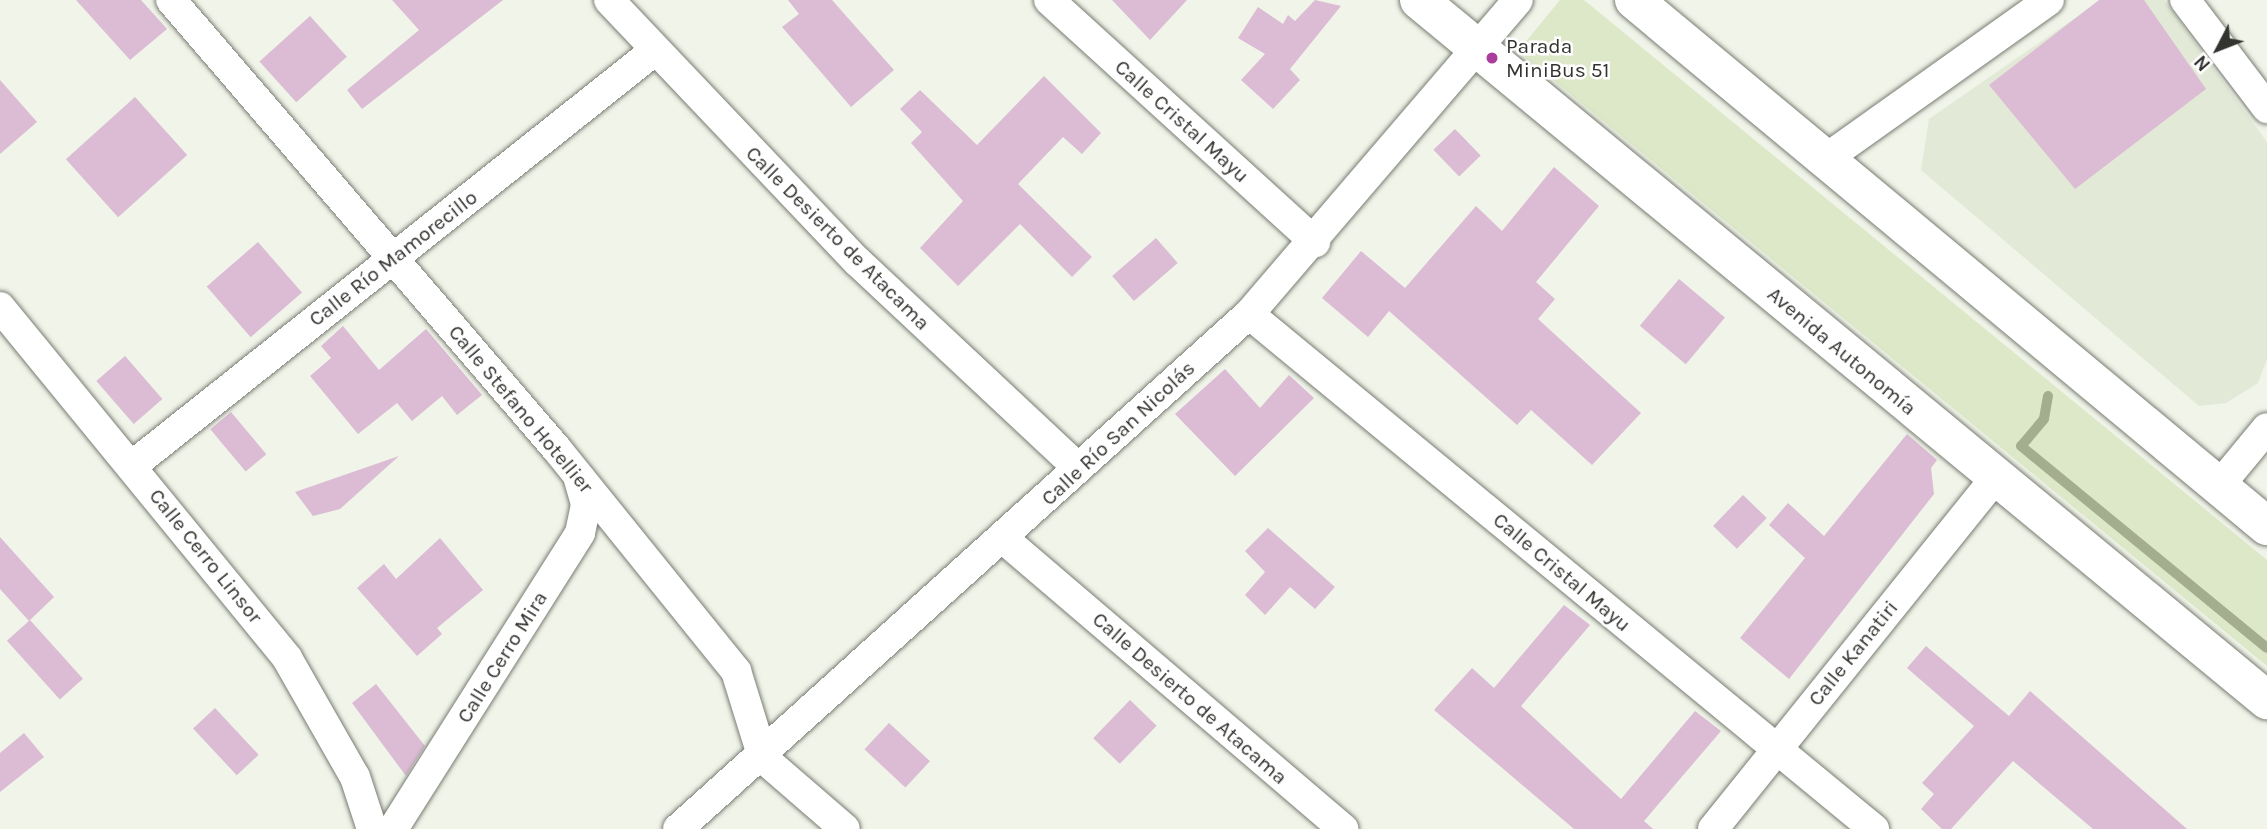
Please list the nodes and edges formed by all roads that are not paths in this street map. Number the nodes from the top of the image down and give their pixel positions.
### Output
1 (171, 0) edge
2 (609, 0) edge
3 (1049, 0) edge
4 (1419, 0) edge
5 (1518, 0) edge
6 (1634, 0) edge
7 (2049, 0) edge
8 (2186, 0) edge
9 (1479, 51) junction
10 (653, 52) junction
11 (2267, 108) edge
12 (1824, 160) junction
13 (1315, 242) junction
14 (393, 258) junction
15 (0, 307) edge
16 (1250, 314) junction
17 (2267, 429) edge
18 (133, 465) junction
19 (1077, 467) junction
20 (578, 477) junction
21 (1995, 478) junction
22 (2219, 486) junction
23 (2267, 526) edge
24 (1005, 540) junction
25 (2267, 700) edge
26 (1776, 748) junction
27 (763, 758) junction
28 (372, 829) edge
29 (393, 829) edge
30 (678, 829) edge
31 (845, 829) edge
32 (1343, 829) edge
33 (1713, 829) edge
34 (1874, 829) edge

1 - 14 street, Calle Stefano Hotellier
2 - 10 street, Calle Desierto de Atacama
3 - 13 street, Calle Cristal Mayu
4 - 9 street, Avenida Autonomía
5 - 9 street, Calle Río San Nicolás
6 - 12 street
7 - 12 street
8 - 11 street
9 - 13 street, Calle Río San Nicolás
9 - 21 street, Avenida Autonomía
10 - 14 street, Calle Río Mamorecillo
10 - 19 street, Calle Desierto de Atacama
12 - 22 street
13 - 16 street, Calle Río San Nicolás
14 - 18 street, Calle Río Mamorecillo
14 - 20 street, Calle Stefano Hotellier
15 - 18 street, Calle Cerro Linsor
16 - 19 street, Calle Río San Nicolás
16 - 26 street, Calle Cristal Mayu
17 - 22 street
18 - 28 street, Calle Cerro Linsor
19 - 24 street, Calle Río San Nicolás
20 - 27 street, Calle Stefano Hotellier
20 - 29 street, Calle Cerro Mira
21 - 25 street, Avenida Autonomía
21 - 26 street, Calle Kanatiri
22 - 23 street
24 - 27 street, Calle Río San Nicolás
24 - 32 street, Calle Desierto de Atacama
26 - 33 street, Calle Kanatiri
26 - 34 street, Calle Cristal Mayu
27 - 30 street, Calle Río San Nicolás
27 - 31 street

